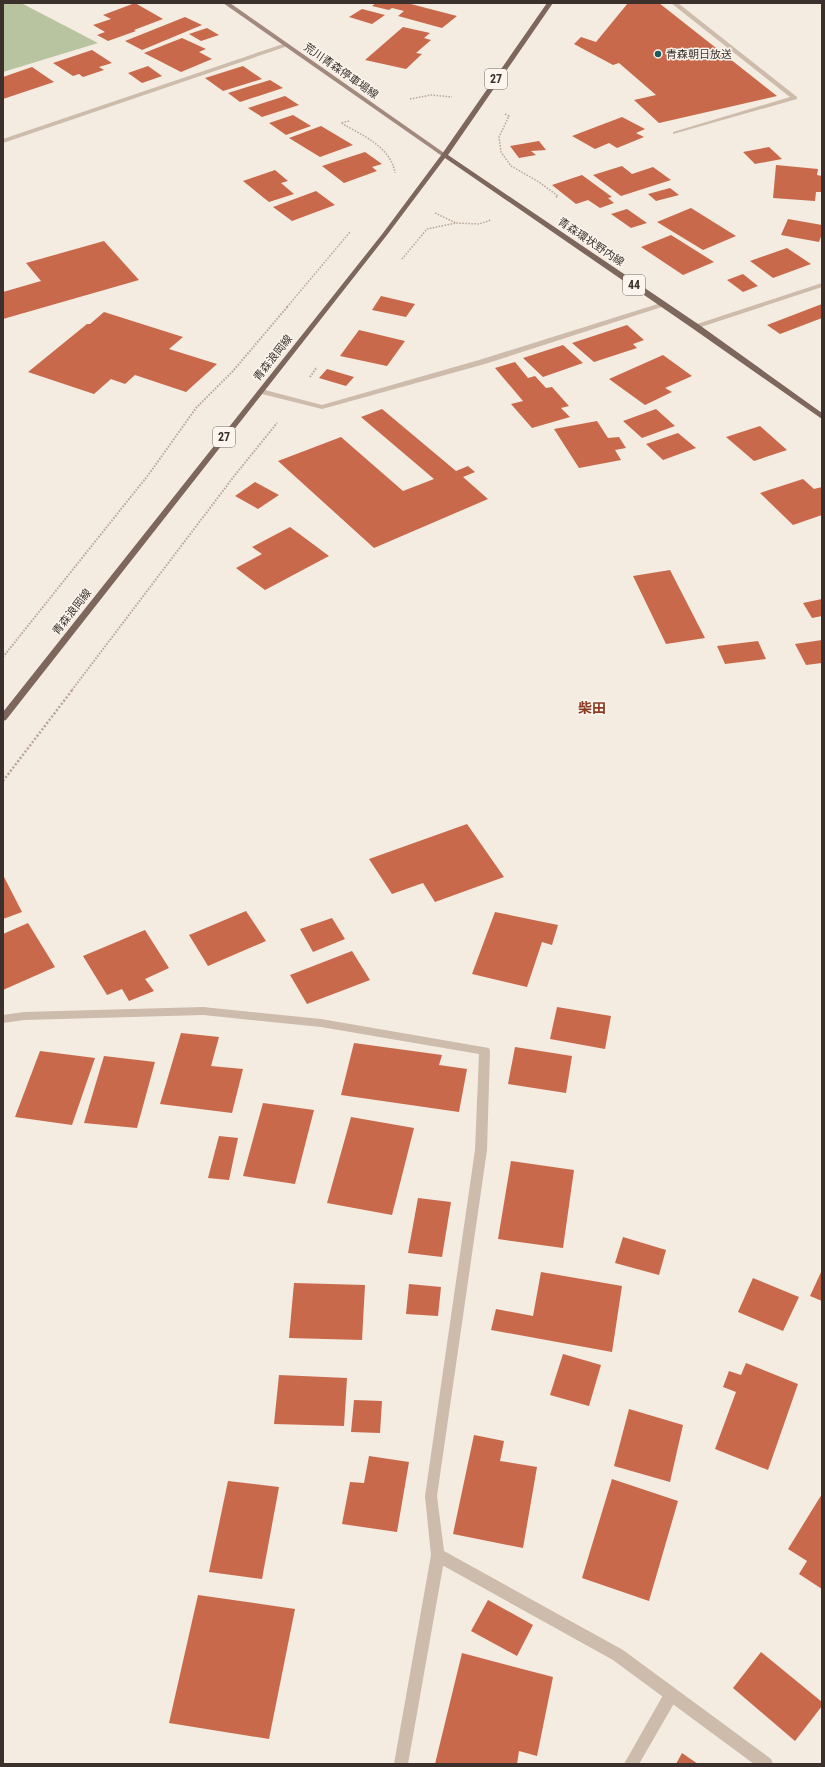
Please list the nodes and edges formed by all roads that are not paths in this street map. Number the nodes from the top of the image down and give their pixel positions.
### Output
1 (226, 3) edge
2 (550, 3) edge
3 (674, 3) edge
4 (286, 45) junction
5 (675, 133) dead end
6 (3, 141) edge
7 (444, 155) junction
8 (822, 284) edge
9 (664, 305) junction
10 (695, 326) junction
11 (261, 391) junction
12 (822, 417) edge
13 (3, 718) edge
14 (3, 1019) edge
15 (438, 1555) junction
16 (671, 1694) junction
17 (401, 1764) edge
18 (631, 1764) edge
19 (766, 1764) edge

1 - 4 main road, 荒川青森停車場線
2 - 7 main road, 青森浪岡線 / 27
3 - 5 street
4 - 6 street
4 - 7 main road, 荒川青森停車場線
7 - 9 main road, 青森環状野内線 / 44
7 - 11 main road, 青森浪岡線 / 27
8 - 10 street
9 - 10 main road, 青森環状野内線 / 44
9 - 11 street
10 - 12 main road, 青森環状野内線 / 44
11 - 13 main road, 青森浪岡線 / 27
14 - 15 street
15 - 16 street
15 - 17 street
16 - 18 street
16 - 19 street

